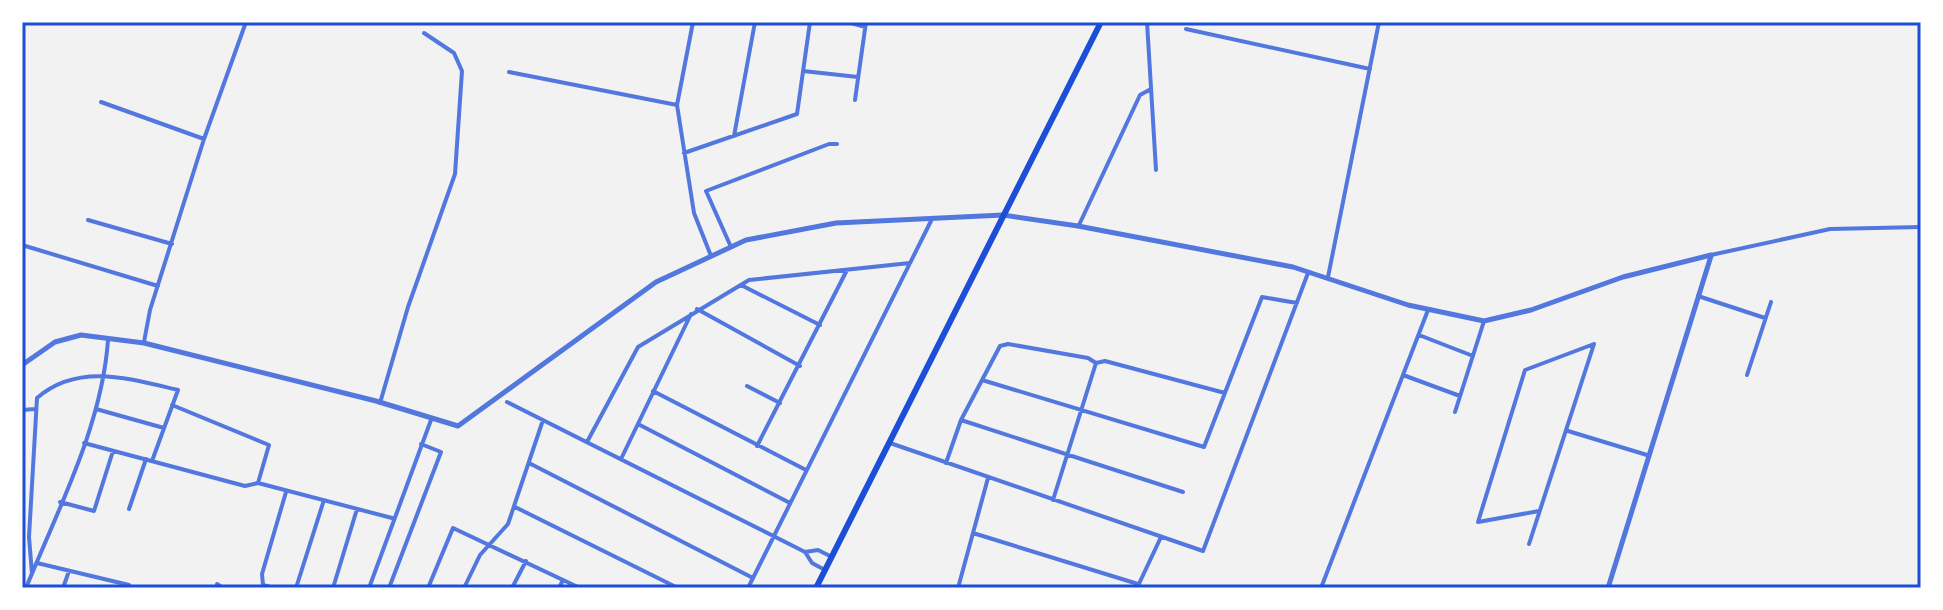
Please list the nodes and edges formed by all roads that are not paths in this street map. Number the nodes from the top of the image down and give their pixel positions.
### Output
1 (246, 22) edge
2 (693, 22) edge
3 (755, 22) edge
4 (810, 22) edge
5 (848, 22) edge
6 (1101, 22) edge
7 (1147, 22) edge
8 (1379, 22) edge
9 (865, 25) edge
10 (1186, 29) dead end
11 (424, 33) dead end
12 (1370, 69) junction
13 (803, 71) junction
14 (509, 72) dead end
15 (858, 77) junction
16 (1151, 89) junction
17 (855, 100) dead end
18 (101, 102) dead end
19 (677, 105) junction
20 (734, 136) junction
21 (204, 139) junction
22 (837, 144) dead end
23 (684, 153) junction
24 (1156, 170) dead end
25 (1003, 215) junction
26 (88, 220) dead end
27 (931, 221) dead end
28 (1078, 226) junction
29 (1921, 227) edge
30 (172, 244) junction
31 (22, 245) edge
32 (731, 247) junction
33 (1711, 255) junction
34 (711, 256) junction
35 (910, 263) junction
36 (848, 269) junction
37 (1309, 270) junction
38 (1328, 277) junction
39 (741, 285) junction
40 (158, 286) junction
41 (1698, 296) junction
42 (1771, 302) dead end
43 (1297, 303) junction
44 (697, 309) junction
45 (1428, 310) junction
46 (691, 313) junction
47 (1765, 318) junction
48 (1484, 321) junction
49 (820, 325) junction
50 (1418, 335) junction
51 (108, 340) junction
52 (144, 343) junction
53 (1473, 356) junction
54 (1096, 363) junction
55 (22, 365) edge
56 (800, 366) junction
57 (1403, 375) junction
58 (1747, 375) dead end
59 (106, 376) junction
60 (982, 380) junction
61 (747, 386) dead end
62 (653, 391) junction
63 (1225, 393) junction
64 (1460, 396) junction
65 (507, 402) dead end
66 (380, 403) junction
67 (780, 403) junction
68 (172, 405) junction
69 (35, 409) junction
70 (96, 409) junction
71 (22, 410) edge
72 (1082, 410) junction
73 (1455, 412) dead end
74 (431, 420) junction
75 (543, 420) junction
76 (961, 420) junction
77 (638, 424) junction
78 (164, 428) junction
79 (1568, 431) junction
80 (587, 442) junction
81 (84, 443) junction
82 (890, 443) junction
83 (421, 444) junction
84 (757, 446) junction
85 (113, 451) junction
86 (1067, 455) junction
87 (1647, 455) junction
88 (146, 459) junction
89 (621, 459) junction
90 (152, 461) junction
91 (529, 463) junction
92 (946, 463) junction
93 (806, 470) junction
94 (988, 478) junction
95 (258, 483) junction
96 (286, 492) junction
97 (1183, 492) dead end
98 (1053, 500) junction
99 (60, 502) junction
100 (323, 503) junction
101 (790, 503) junction
102 (515, 507) junction
103 (129, 509) dead end
104 (357, 509) junction
105 (1539, 511) junction
106 (392, 518) junction
107 (973, 533) junction
108 (773, 537) junction
109 (1161, 537) junction
110 (1529, 544) dead end
111 (490, 545) junction
112 (805, 552) junction
113 (832, 557) junction
114 (526, 561) junction
115 (36, 563) junction
116 (825, 570) junction
117 (69, 571) junction
118 (32, 574) junction
119 (753, 578) junction
120 (102, 579) junction
121 (563, 580) junction
122 (217, 584) dead end
123 (1138, 586) edge
124 (26, 588) edge
125 (63, 588) edge
126 (99, 588) edge
127 (128, 588) edge
128 (223, 588) edge
129 (274, 588) edge
130 (296, 588) edge
131 (333, 588) edge
132 (369, 588) edge
133 (389, 588) edge
134 (428, 588) edge
135 (464, 588) edge
136 (512, 588) edge
137 (559, 588) edge
138 (580, 588) edge
139 (678, 588) edge
140 (748, 588) edge
141 (816, 588) edge
142 (958, 588) edge
143 (1321, 588) edge
144 (1608, 588) edge

1 - 21 street
2 - 19 street
3 - 20 street
4 - 13 street
5 - 9 street
6 - 25 main road
7 - 16 street
8 - 12 street
9 - 15 street
10 - 12 street
11 - 66 street
12 - 38 street
13 - 15 street
13 - 20 street
14 - 19 street
15 - 17 street
16 - 24 street
16 - 28 street
18 - 21 street
19 - 23 street
20 - 23 street
21 - 30 street
22 - 32 street
23 - 34 street
25 - 28 street
25 - 32 street
25 - 82 main road
26 - 30 street
27 - 35 street
28 - 37 street
29 - 33 street
30 - 40 street
31 - 40 street
32 - 34 street
33 - 41 street
33 - 48 street
34 - 74 street
35 - 36 street
35 - 93 street
36 - 39 street
36 - 49 street
37 - 38 street
37 - 43 street
38 - 45 street
39 - 44 street
39 - 49 street
40 - 52 street
41 - 47 street
41 - 87 street
42 - 47 street
43 - 63 street
43 - 109 street
44 - 46 street
44 - 56 street
45 - 48 street
45 - 50 street
46 - 62 street
46 - 80 street
47 - 58 street
48 - 53 street
49 - 56 street
50 - 53 street
50 - 57 street
51 - 52 street
51 - 55 street
51 - 59 street
52 - 66 street
53 - 64 street
54 - 60 street
54 - 63 street
54 - 72 street
56 - 67 street
57 - 64 street
57 - 143 street
59 - 68 street
59 - 69 street
59 - 70 street
60 - 72 street
60 - 76 street
61 - 67 street
62 - 77 street
62 - 84 street
63 - 72 street
64 - 73 street
65 - 75 street
66 - 74 street
67 - 84 street
68 - 78 street
68 - 95 street
69 - 71 street
69 - 118 street
70 - 78 street
70 - 81 street
72 - 86 street
74 - 83 street
75 - 80 street
75 - 91 street
76 - 86 street
76 - 92 street
77 - 89 street
77 - 101 street
78 - 90 street
79 - 87 street
79 - 105 street
79 - 105 street
80 - 89 street
81 - 85 street
81 - 99 street
82 - 92 street
82 - 113 main road
83 - 106 street
83 - 133 street
84 - 93 street
85 - 88 street
85 - 99 street
86 - 97 street
86 - 98 street
87 - 144 street
88 - 90 street
88 - 103 street
89 - 108 street
90 - 95 street
91 - 102 street
91 - 119 street
92 - 94 street
93 - 101 street
94 - 98 street
94 - 107 street
95 - 96 street
96 - 100 street
96 - 129 street
98 - 109 street
99 - 115 street
100 - 104 street
100 - 130 street
101 - 108 street
102 - 111 street
102 - 139 street
104 - 106 street
104 - 131 street
105 - 110 street
106 - 132 street
107 - 123 street
107 - 142 street
108 - 112 street
108 - 119 street
109 - 123 street
111 - 114 street
111 - 134 street
111 - 135 street
112 - 113 street
112 - 116 street
113 - 116 main road
114 - 121 street
114 - 136 street
115 - 117 street
115 - 118 street
116 - 141 main road
117 - 120 street
117 - 125 street
118 - 124 street
119 - 140 street
120 - 126 street
120 - 127 street
121 - 137 street
121 - 138 street
122 - 128 street

